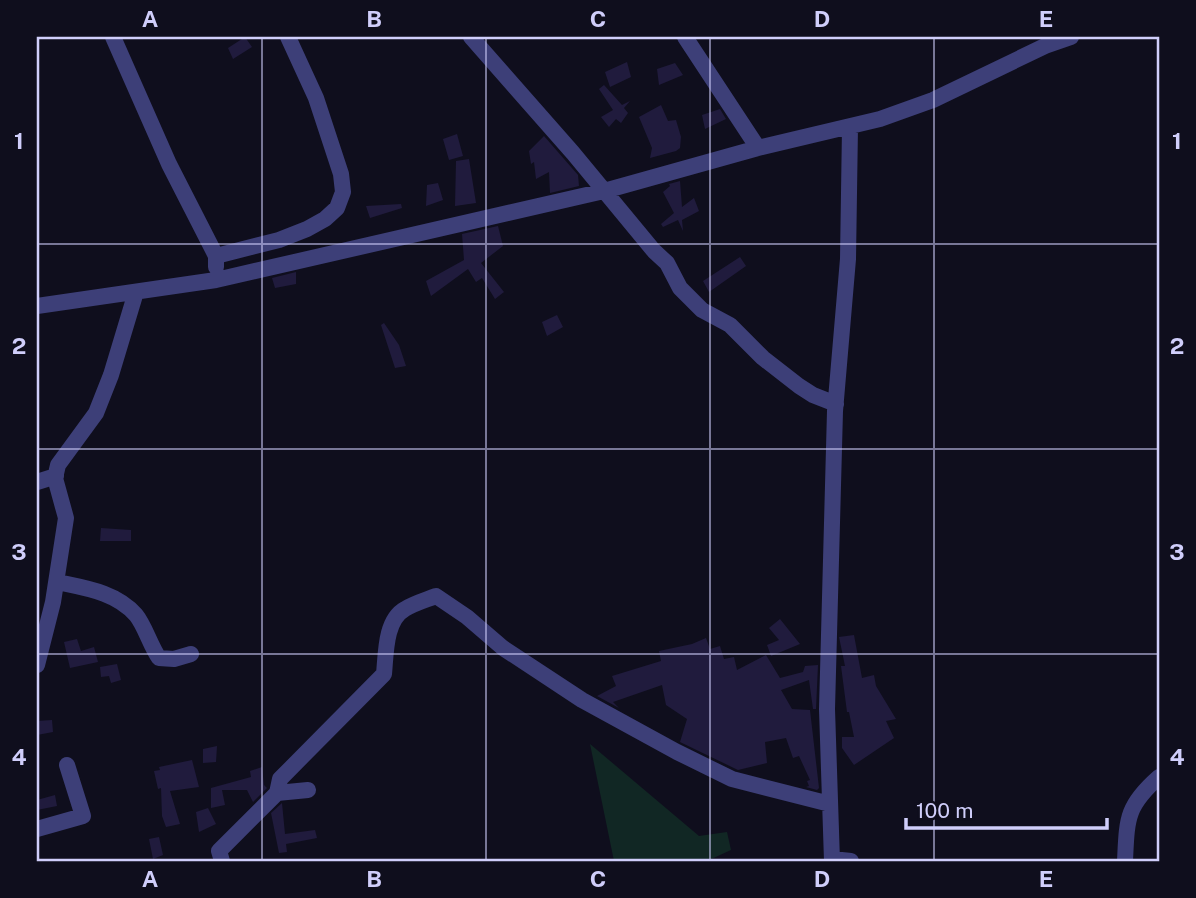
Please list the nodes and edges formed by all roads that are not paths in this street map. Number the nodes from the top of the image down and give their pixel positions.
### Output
1 (113, 37) edge
2 (288, 37) edge
3 (471, 37) edge
4 (685, 37) edge
5 (1071, 37) edge
6 (1039, 41) edge
7 (850, 127) junction
8 (758, 148) junction
9 (604, 191) junction
10 (216, 256) junction
11 (216, 280) junction
12 (136, 292) junction
13 (37, 306) edge
14 (836, 404) junction
15 (56, 476) junction
16 (37, 482) edge
17 (57, 582) junction
18 (191, 653) dead end
19 (37, 665) edge
20 (67, 765) dead end
21 (1159, 777) edge
22 (307, 790) dead end
23 (277, 793) junction
24 (830, 804) junction
25 (37, 829) edge
26 (832, 860) edge
27 (222, 861) edge
28 (851, 861) edge
29 (1125, 861) edge

1 - 10 street
2 - 10 street
3 - 9 street
4 - 8 street
5 - 6 street
6 - 7 street
7 - 8 street
7 - 14 street
8 - 9 street
9 - 11 street
9 - 14 street
10 - 11 street
11 - 12 street
12 - 13 street
12 - 15 street
14 - 24 street
15 - 16 street
15 - 17 street
17 - 18 street
17 - 19 street
20 - 25 street
21 - 29 street
22 - 23 street
23 - 24 street
23 - 27 street
24 - 26 street
26 - 28 street

